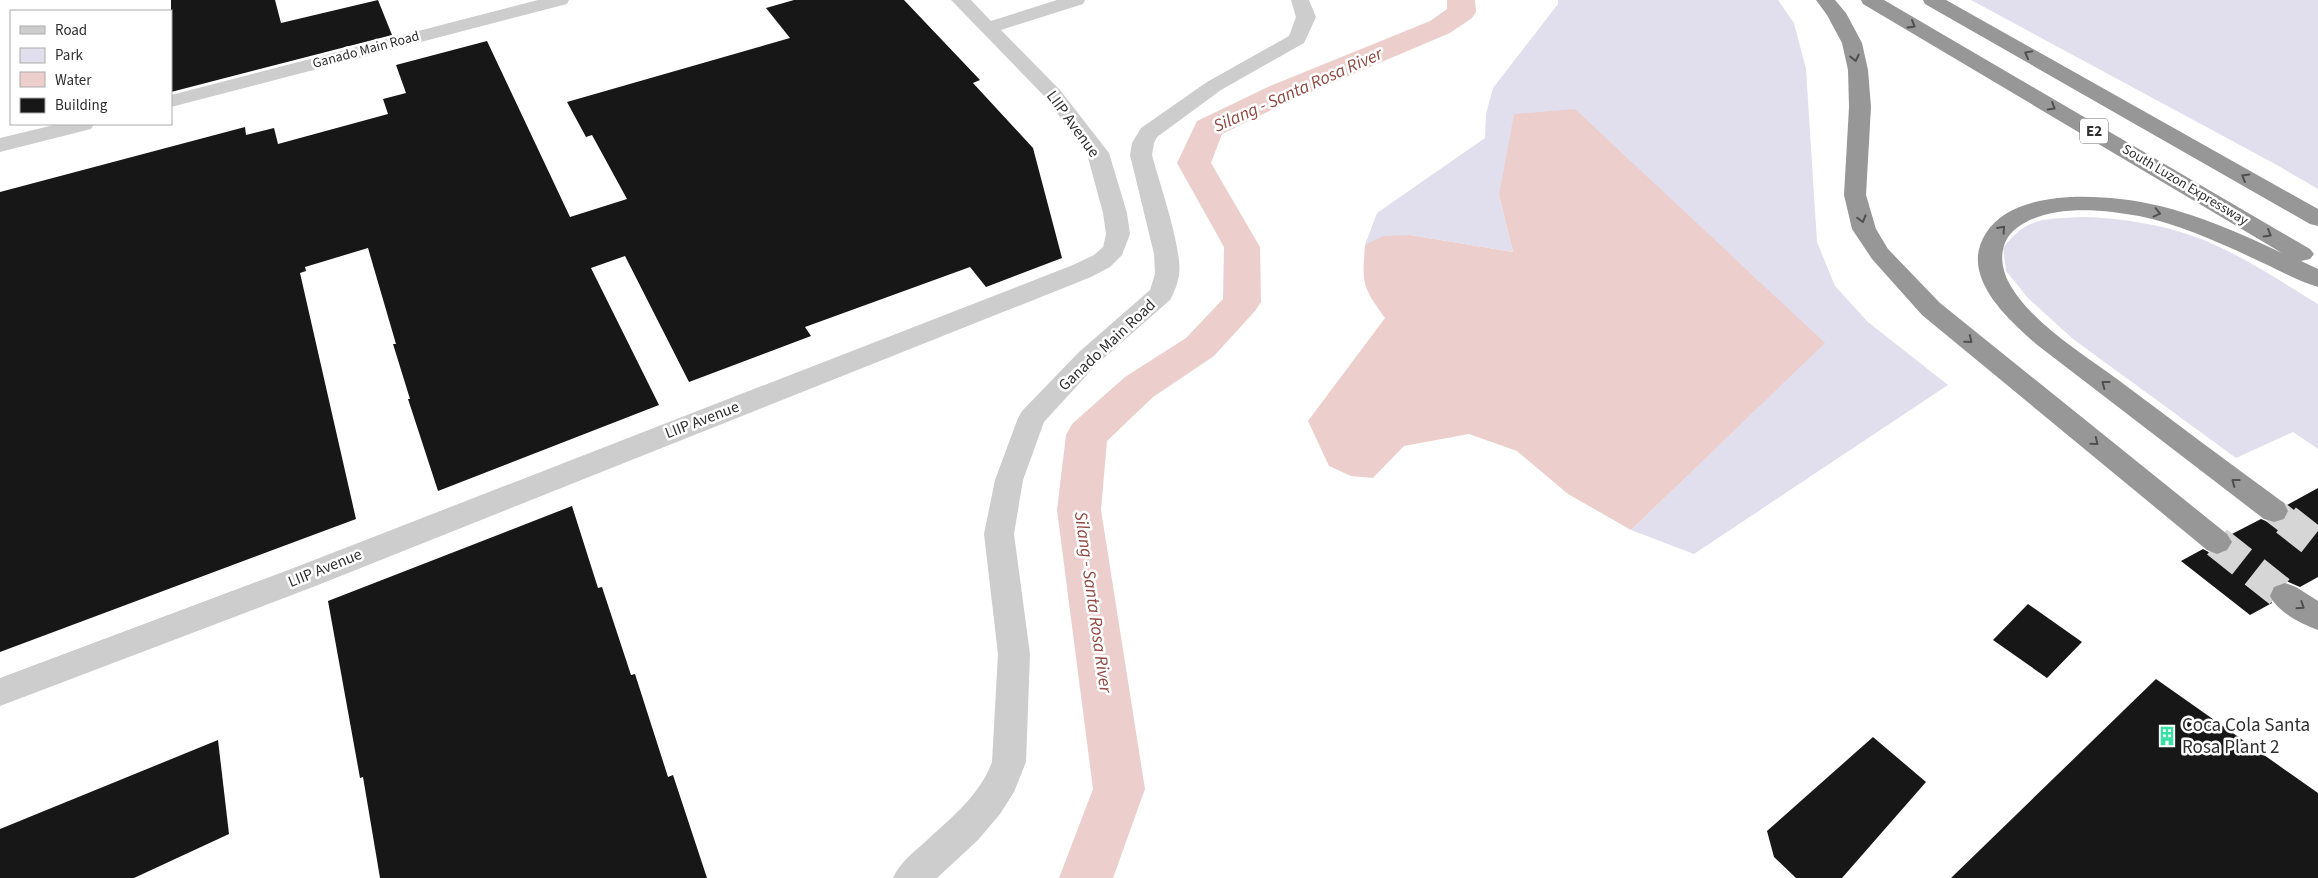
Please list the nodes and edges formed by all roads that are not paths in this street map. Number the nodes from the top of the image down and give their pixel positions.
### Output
1 (560, 0) edge
2 (960, 0) edge
3 (1076, 0) edge
4 (1300, 0) edge
5 (1825, 0) edge
6 (1870, 0) edge
7 (1932, 0) edge
8 (988, 28) junction
9 (172, 101) edge
10 (79, 125) edge
11 (0, 145) edge
12 (2318, 218) edge
13 (2318, 264) edge
14 (2318, 279) edge
15 (2274, 512) tunnel mouth
16 (2217, 542) tunnel mouth
17 (2285, 596) tunnel mouth
18 (2318, 617) edge
19 (0, 692) edge
20 (911, 878) edge

1 - 9 street, Ganado Main Road
2 - 8 street, LIIP Avenue
3 - 8 street
4 - 20 street, Ganado Main Road
5 -> 16 highway
6 -> 13 highway, South Luzon Expressway / E2
12 -> 7 highway, E2
8 - 19 street, LIIP Avenue
10 - 11 street
15 -> 14 highway
17 -> 18 highway

